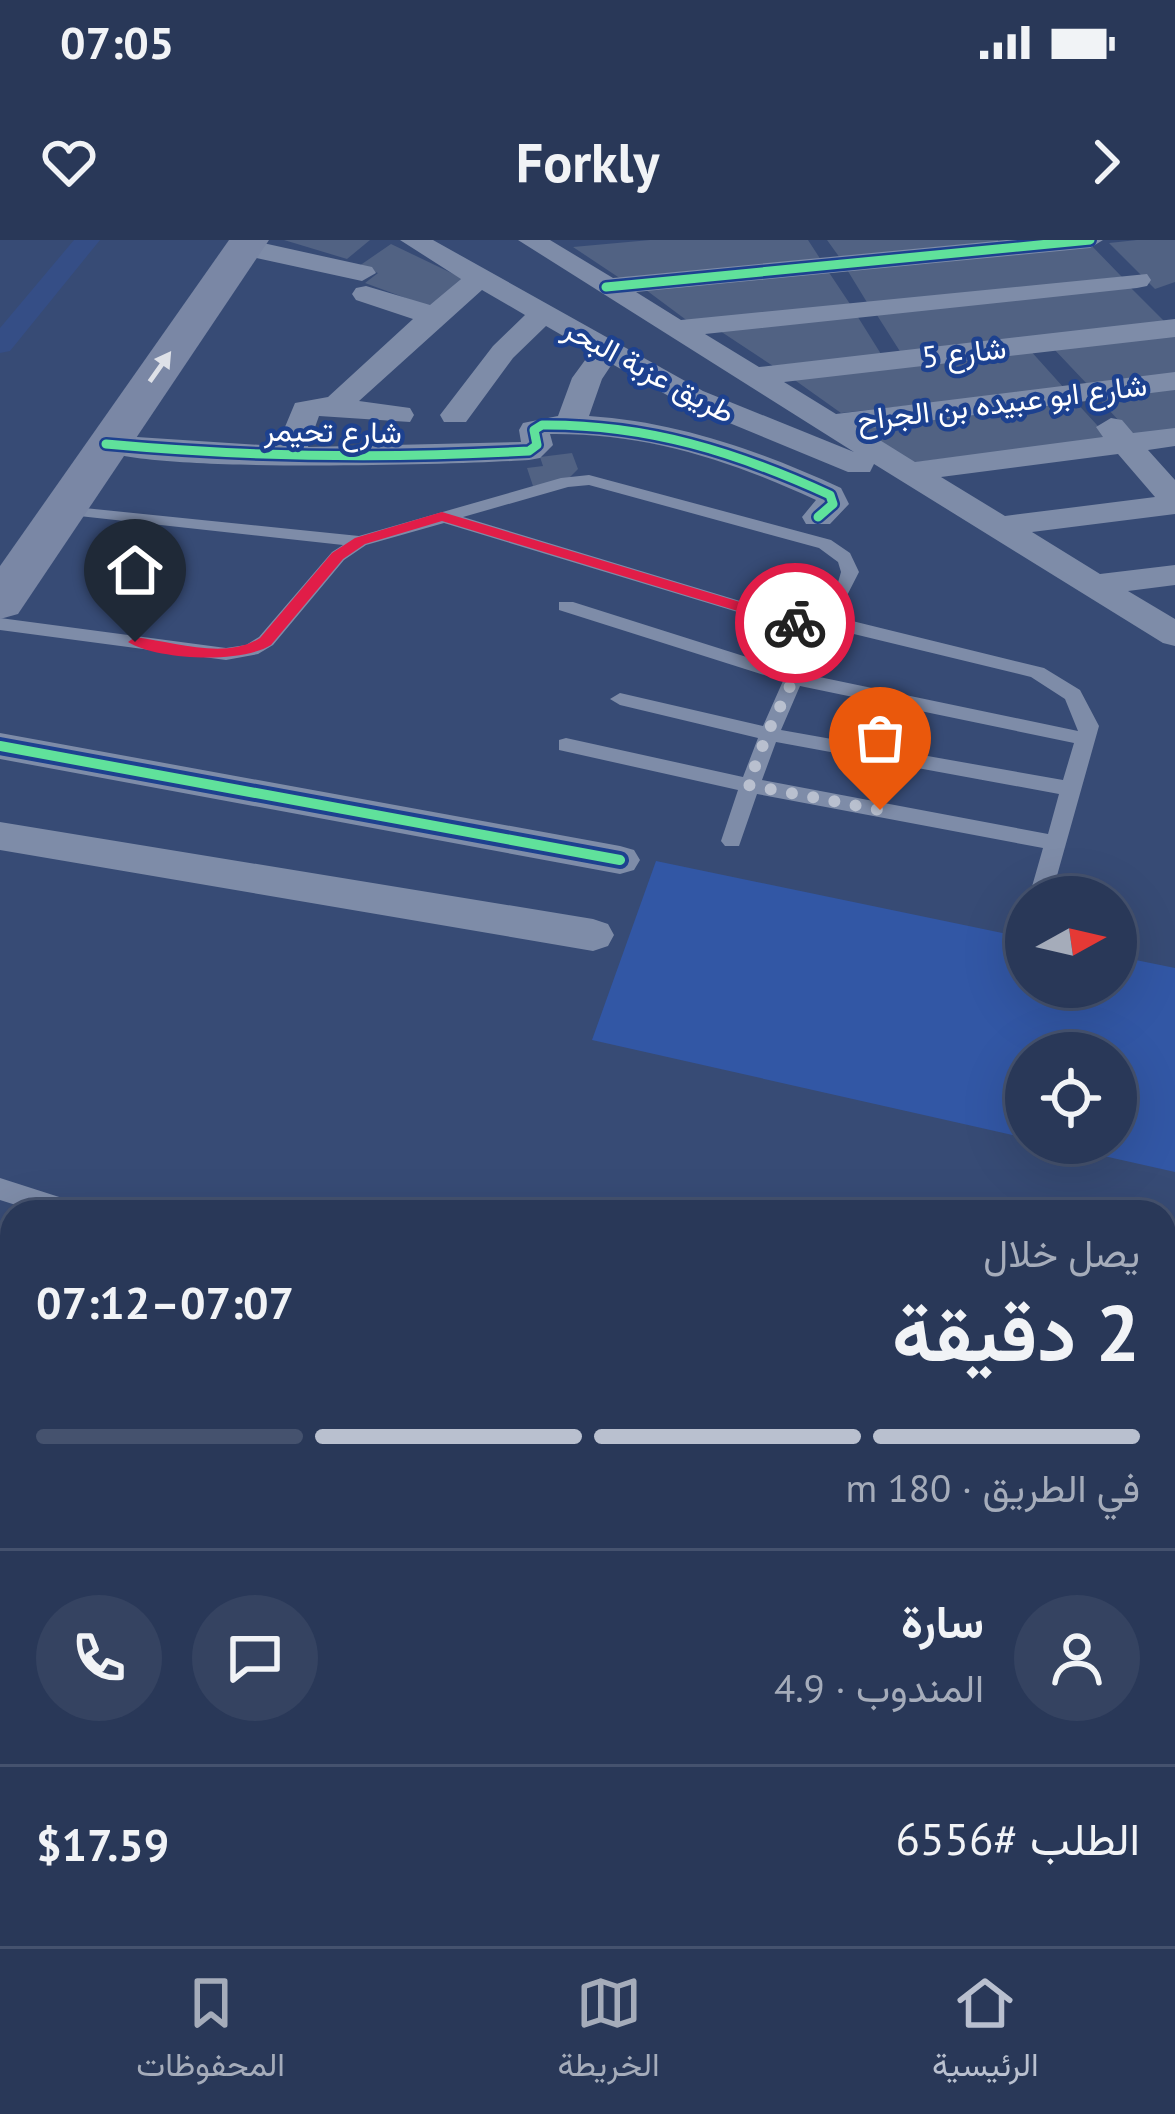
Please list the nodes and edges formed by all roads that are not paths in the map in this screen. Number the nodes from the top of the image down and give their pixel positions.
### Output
1 (413, 240) edge
2 (1093, 240) edge
3 (235, 242) edge
4 (582, 242) edge
5 (535, 243) edge
6 (830, 252) edge
7 (479, 278) junction
8 (1137, 280) junction
9 (606, 286) junction
10 (866, 309) junction
11 (1171, 313) edge
12 (542, 314) junction
13 (434, 316) junction
14 (675, 329) junction
15 (1037, 344) junction
16 (607, 351) junction
17 (898, 360) junction
18 (752, 377) junction
19 (1175, 381) edge
20 (1080, 393) junction
21 (336, 407) junction
22 (455, 415) dead end
23 (398, 416) dead end
24 (571, 423) junction
25 (829, 424) junction
26 (1175, 437) edge
27 (1125, 443) junction
28 (106, 444) junction
29 (290, 455) junction
30 (903, 469) junction
31 (1175, 502) edge
32 (62, 508) junction
33 (442, 517) junction
34 (998, 527) junction
35 (0, 531) edge
36 (360, 541) junction
37 (1175, 574) edge
38 (1094, 586) junction
39 (0, 603) edge
40 (566, 606) dead end
41 (0, 624) edge
42 (819, 625) junction
43 (1175, 635) edge
44 (793, 678) junction
45 (620, 699) dead end
46 (767, 734) junction
47 (1086, 739) junction
48 (566, 745) dead end
49 (0, 746) edge
50 (748, 785) junction
51 (1071, 789) junction
52 (0, 836) edge
53 (732, 841) dead end
54 (1056, 843) junction
55 (620, 860) dead end
56 (1046, 876) edge
57 (593, 934) dead end
58 (0, 1189) edge
59 (34, 1200) edge

1 - 7 street, طريق عزبة البحر
2 - 6 street
2 - 8 street
3 - 13 street
28 -> 3 main road
3 - 35 main road
4 - 5 street
5 - 9 street, طريق عزبة البحر
6 - 9 street
6 - 10 street
7 - 12 street, طريق عزبة البحر
7 - 13 street
8 - 10 street
8 - 11 street
9 - 14 street, طريق عزبة البحر
10 - 14 street
10 - 17 street
11 - 15 street, شارع 5
12 - 16 street, طريق عزبة البحر
12 - 22 street
13 - 21 street
14 - 18 street, طريق عزبة البحر
15 - 17 street, شارع 5
15 - 20 street
16 - 24 street
16 - 30 street, طريق عزبة البحر
17 - 18 street, شارع 5
18 - 25 street, طريق عزبة البحر
19 - 20 street, شارع ابو عبيده بن الجراح
20 - 25 street, شارع ابو عبيده بن الجراح
20 - 27 street
21 - 23 street
21 - 29 street
24 - 29 street, شارع تحيمر
24 - 30 street
25 - 30 street, طريق عزبة البحر
26 - 27 street
27 - 30 street
27 - 31 street
28 - 29 street, شارع تحيمر
28 - 32 main road
30 - 34 street, طريق عزبة البحر
31 - 34 street
32 - 36 lane
32 - 39 main road
33 - 36 lane
33 - 42 lane
33 - 42 lane
34 - 38 street, طريق عزبة البحر
36 - 41 lane
37 - 38 street
38 - 43 street, طريق عزبة البحر
40 - 44 lane
42 - 44 lane
42 - 47 lane
44 - 46 lane
44 - 47 lane
45 - 46 lane
46 - 50 lane
46 - 51 lane
47 - 51 lane
48 - 50 lane
49 - 55 street
50 - 53 lane
50 - 54 lane
51 - 54 lane
52 - 57 street
54 - 56 lane
58 - 59 lane

